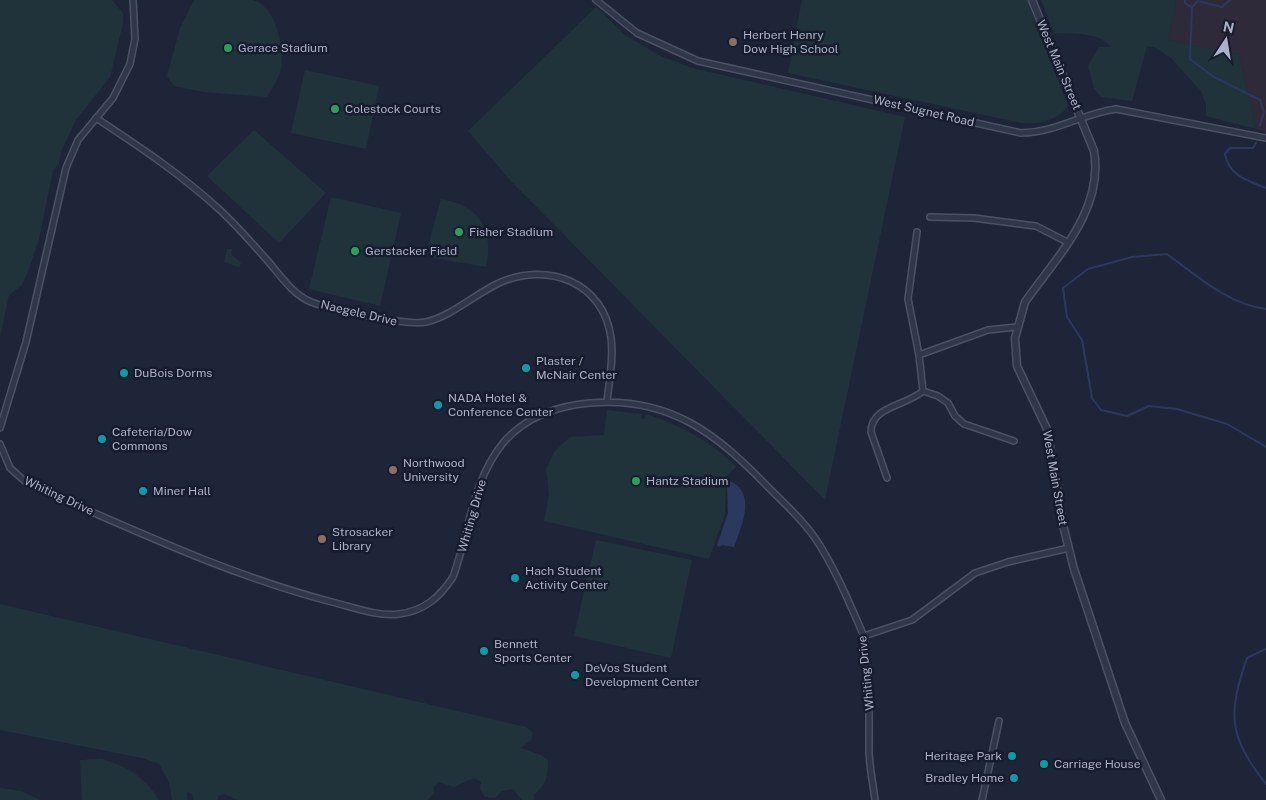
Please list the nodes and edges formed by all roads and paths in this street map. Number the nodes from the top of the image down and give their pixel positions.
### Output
1 (133, 0) edge
2 (596, 0) edge
3 (1032, 0) edge
4 (96, 118) junction
5 (1082, 118) junction
6 (1266, 138) edge
7 (930, 217) dead end
8 (917, 232) dead end
9 (1067, 242) junction
10 (1016, 327) junction
11 (919, 355) junction
12 (923, 392) junction
13 (608, 402) junction
14 (0, 428) edge
15 (1014, 441) dead end
16 (0, 444) edge
17 (887, 478) dead end
18 (1069, 548) junction
19 (864, 636) junction
20 (998, 721) dead end
21 (875, 800) edge
22 (982, 800) edge
23 (1161, 800) edge

1 - 4 street
2 - 5 street, West Sugnet Road
3 - 5 street, West Main Street
4 - 13 street, Naegele Drive
4 - 14 street
5 - 6 street, West Sugnet Road
5 - 9 street, West Main Street
7 - 9 street
8 - 11 street
9 - 10 street, West Main Street
10 - 11 street
10 - 18 street, West Main Street
11 - 12 street
12 - 15 street
12 - 17 street
13 - 16 street, Whiting Drive
13 - 19 street, Whiting Drive
18 - 19 street
18 - 23 street, West Main Street
19 - 21 street, Whiting Drive
20 - 22 street

